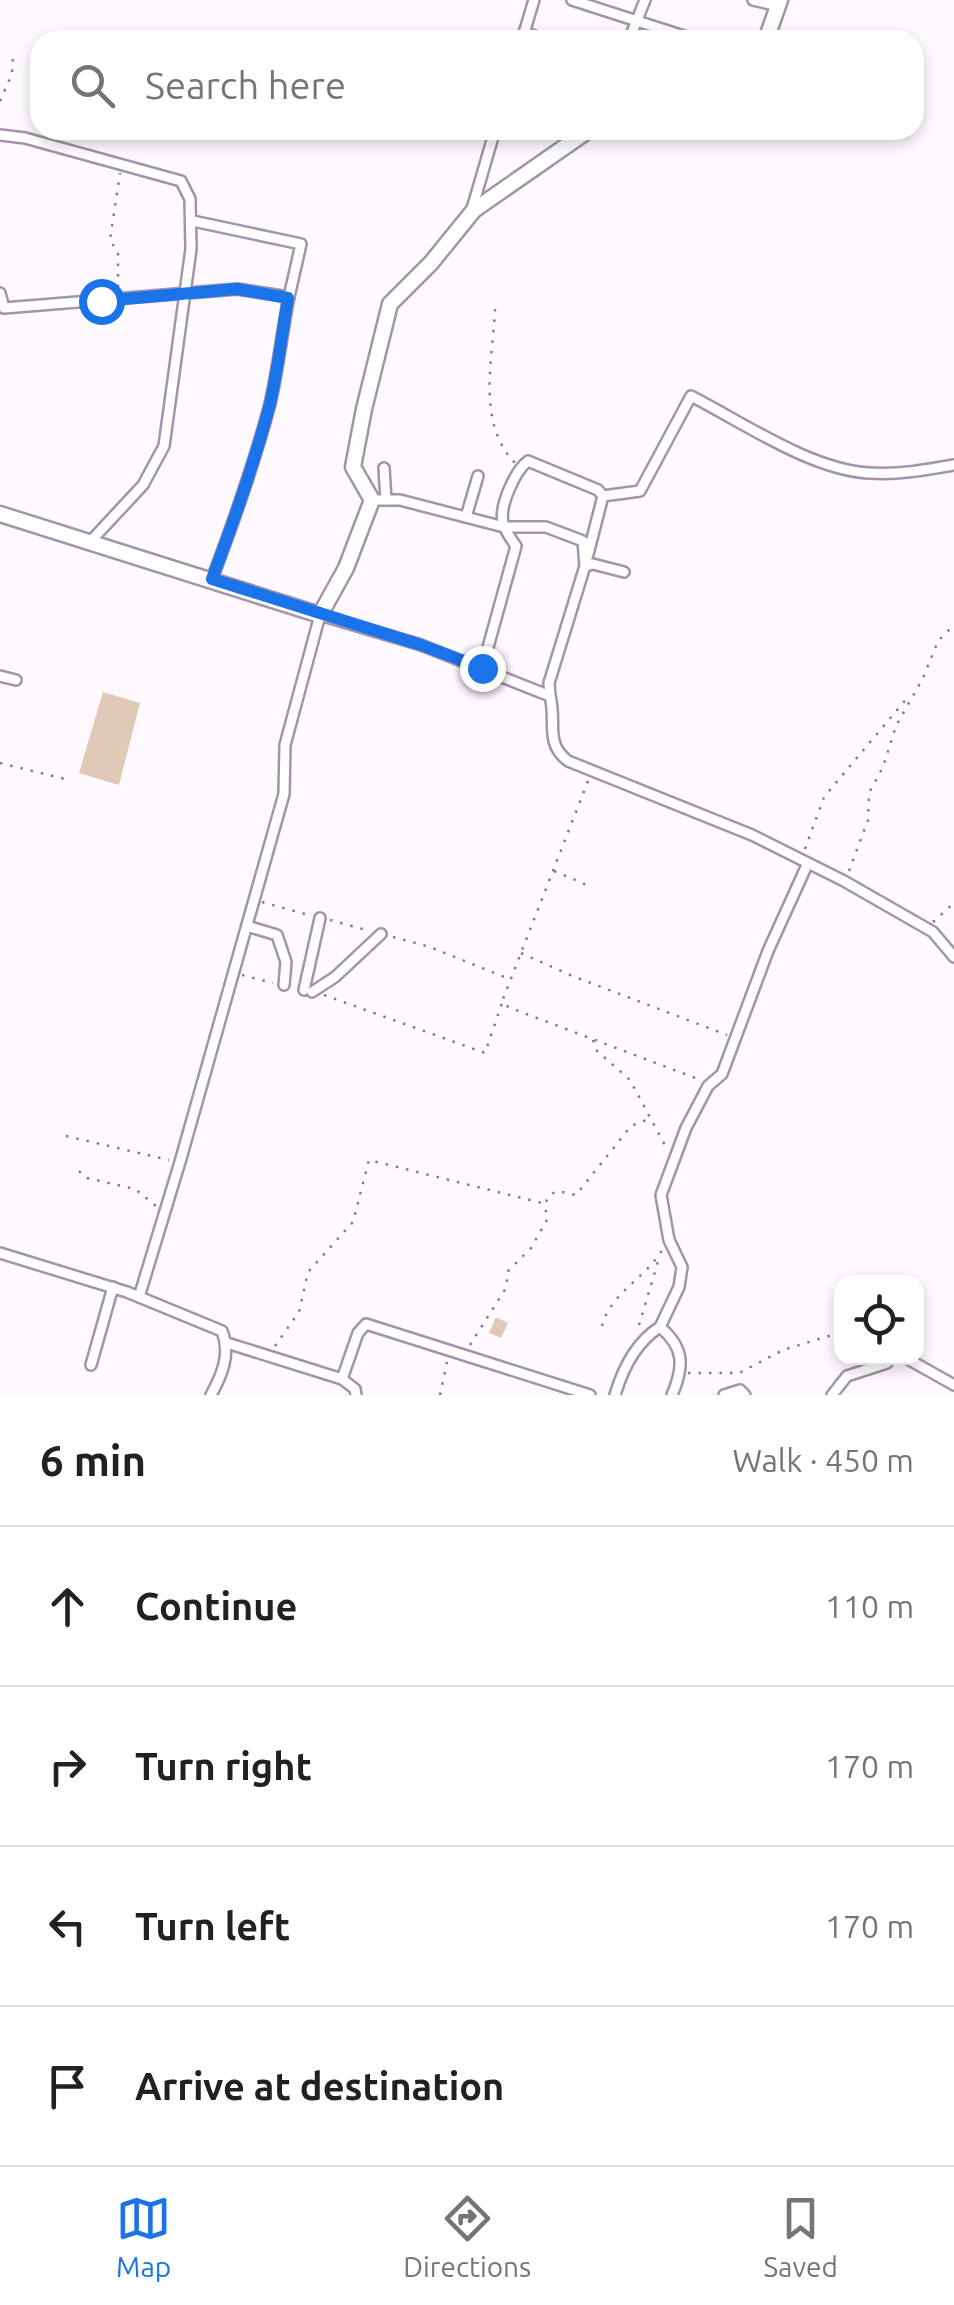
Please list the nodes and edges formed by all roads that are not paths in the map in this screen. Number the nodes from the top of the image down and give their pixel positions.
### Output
1 (534, 0) edge
2 (572, 0) edge
3 (645, 0) edge
4 (752, 0) edge
5 (778, 2) edge
6 (637, 21) junction
7 (525, 30) edge
8 (634, 30) edge
9 (665, 30) edge
10 (769, 30) edge
11 (0, 135) edge
12 (30, 140) edge
13 (31, 140) edge
14 (492, 140) edge
15 (574, 140) edge
16 (470, 216) junction
17 (193, 222) junction
18 (0, 293) edge
19 (186, 293) junction
20 (288, 298) junction
21 (954, 465) edge
22 (384, 468) dead end
23 (478, 476) dead end
24 (603, 496) junction
25 (379, 500) junction
26 (0, 514) edge
27 (466, 518) junction
28 (504, 527) junction
29 (88, 544) junction
30 (585, 566) junction
31 (624, 572) dead end
32 (212, 579) junction
33 (320, 614) junction
34 (482, 668) junction
35 (0, 676) edge
36 (16, 680) dead end
37 (550, 696) junction
38 (808, 865) junction
39 (320, 918) dead end
40 (247, 926) junction
41 (381, 934) dead end
42 (954, 957) edge
43 (284, 985) road end
44 (0, 1253) edge
45 (113, 1287) junction
46 (139, 1297) junction
47 (660, 1327) junction
48 (227, 1344) junction
49 (91, 1365) dead end
50 (881, 1365) edge
51 (918, 1365) edge
52 (342, 1379) junction
53 (954, 1385) edge
54 (584, 1394) edge
55 (211, 1395) edge
56 (356, 1395) edge
57 (615, 1395) edge
58 (672, 1395) edge
59 (724, 1395) edge
60 (745, 1395) edge
61 (832, 1395) edge

1 - 7 street
2 - 6 street
3 - 6 street
4 - 5 street
5 - 10 street
6 - 8 street
6 - 9 street
11 - 12 street
13 - 17 street
14 - 16 street
15 - 16 street
16 - 25 street
17 - 19 street
17 - 20 street
18 - 19 street
19 - 20 street
19 - 29 street
20 - 32 street
21 - 24 street
22 - 25 street
23 - 27 street
24 - 28 street
24 - 30 street
25 - 27 street
25 - 33 street
26 - 29 street
27 - 28 street
28 - 30 street
28 - 34 street
29 - 32 street
30 - 31 street
30 - 37 street
32 - 33 street
33 - 34 street
33 - 40 street
34 - 37 street
35 - 36 street
37 - 38 street
38 - 42 street
38 - 47 street
39 - 41 street
40 - 43 street
40 - 46 street
44 - 45 street
45 - 46 street
45 - 49 street
46 - 48 street
47 - 57 street
47 - 58 street
48 - 52 street
48 - 55 street
50 - 61 street
51 - 53 street
52 - 54 street
52 - 56 street
59 - 60 street

